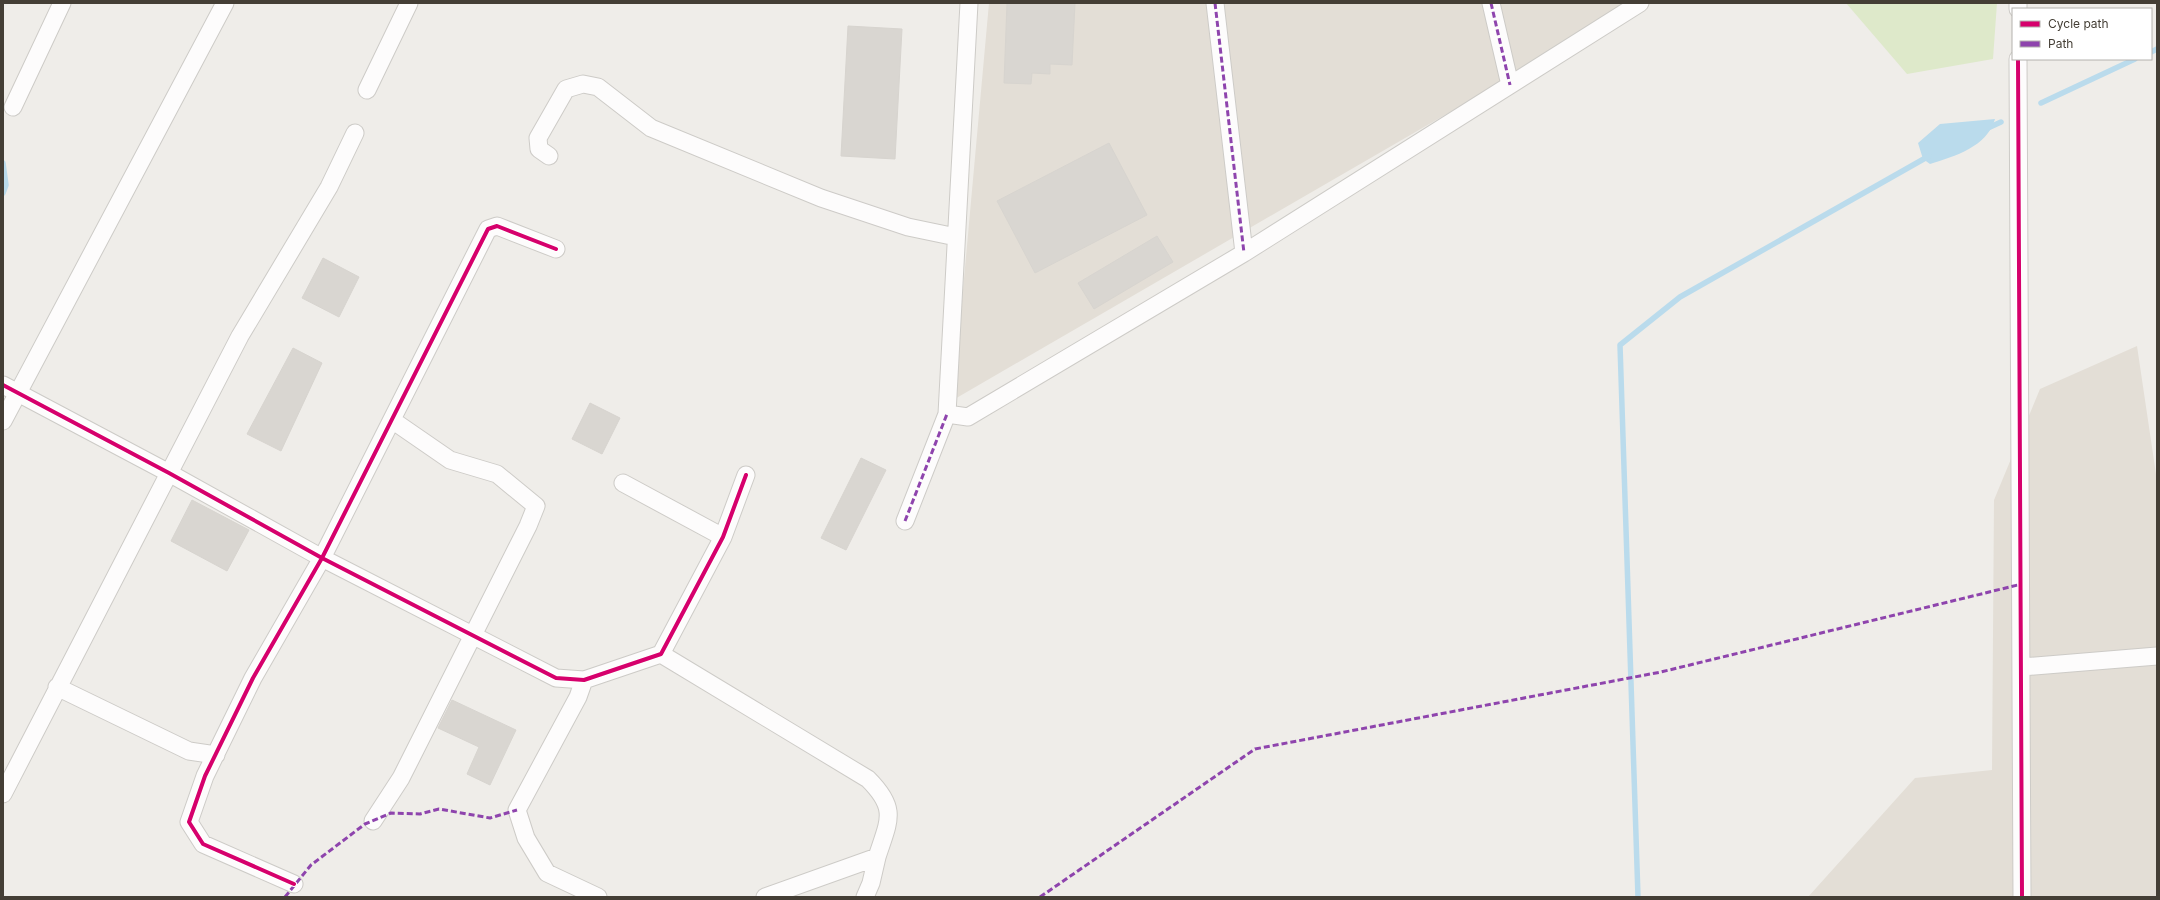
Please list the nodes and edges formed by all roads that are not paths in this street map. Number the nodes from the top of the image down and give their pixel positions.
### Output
1 (62, 3) edge
2 (225, 3) edge
3 (409, 3) edge
4 (969, 3) edge
5 (1215, 3) edge
6 (1491, 3) edge
7 (1640, 3) edge
8 (2018, 60) edge
9 (1510, 85) junction
10 (367, 90) dead end
11 (13, 107) dead end
12 (355, 133) dead end
13 (549, 156) dead end
14 (956, 237) junction
15 (556, 249) dead end
16 (1244, 253) junction
17 (10, 389) edge
18 (947, 414) junction
19 (392, 420) junction
20 (3, 421) edge
21 (169, 473) junction
22 (746, 475) dead end
23 (623, 483) dead end
24 (905, 522) dead end
25 (723, 538) junction
26 (322, 558) junction
27 (472, 635) junction
28 (661, 654) junction
29 (2157, 656) edge
30 (2022, 667) junction
31 (584, 680) junction
32 (57, 687) junction
33 (216, 755) junction
34 (3, 794) edge
35 (373, 821) dead end
36 (877, 857) junction
37 (294, 884) dead end
38 (598, 897) edge
39 (765, 897) edge
40 (864, 897) edge
41 (2022, 897) edge

1 - 11 street
2 - 17 street
3 - 10 street
4 - 14 street
5 - 16 street
6 - 9 street
7 - 9 street
8 - 30 street
9 - 16 street
12 - 21 street
13 - 14 street
14 - 18 street
15 - 19 street
16 - 18 street
17 - 20 street
17 - 21 street
18 - 24 street
19 - 26 street
19 - 27 street
21 - 26 street
21 - 32 street
22 - 25 street
23 - 25 street
25 - 28 street
26 - 27 street
26 - 33 street
27 - 31 street
27 - 35 street
28 - 31 street
28 - 36 street
29 - 30 street
30 - 41 street
31 - 38 street
32 - 33 street
32 - 34 street
33 - 37 street
36 - 39 street
36 - 40 street

